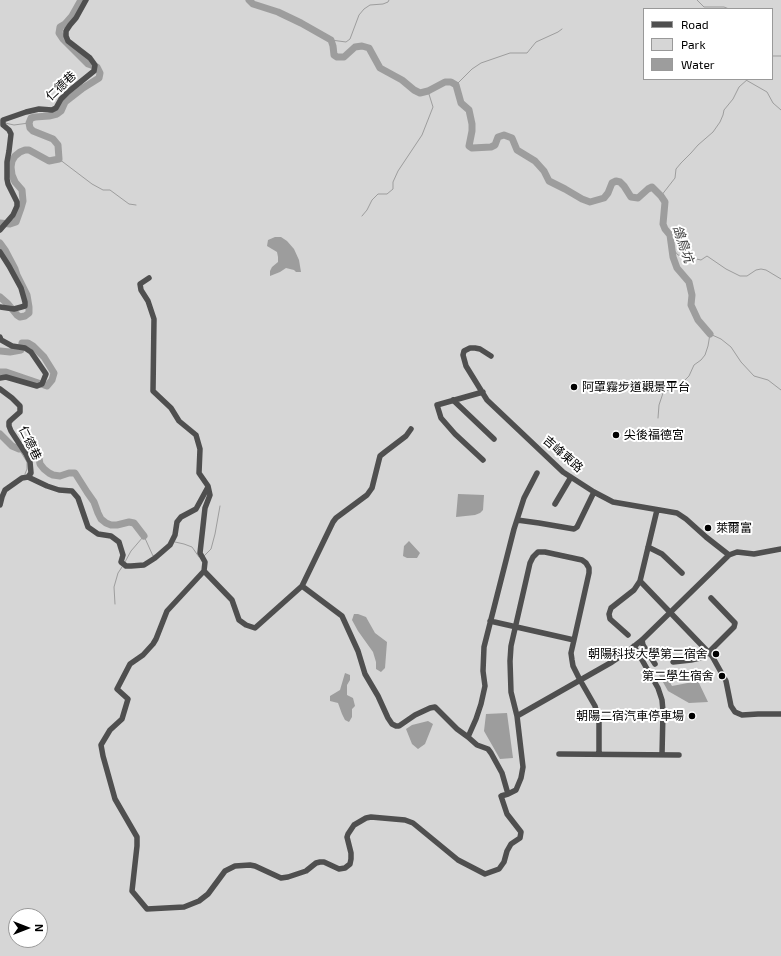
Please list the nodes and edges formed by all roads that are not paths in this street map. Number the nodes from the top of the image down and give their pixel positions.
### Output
1 (86, 0) edge
2 (3, 226) edge
3 (0, 252) edge
4 (149, 278) dead end
5 (0, 307) edge
6 (0, 337) edge
7 (491, 356) dead end
8 (0, 378) edge
9 (0, 389) edge
10 (482, 392) junction
11 (453, 400) junction
12 (411, 429) dead end
13 (494, 439) dead end
14 (483, 460) dead end
15 (537, 473) dead end
16 (28, 477) junction
17 (571, 477) junction
18 (208, 486) junction
19 (594, 492) junction
20 (555, 504) dead end
21 (0, 505) edge
22 (657, 510) junction
23 (517, 520) junction
24 (648, 547) junction
25 (781, 549) edge
26 (729, 555) junction
27 (204, 571) junction
28 (682, 573) dead end
29 (640, 581) junction
30 (302, 586) junction
31 (711, 598) dead end
32 (670, 612) junction
33 (490, 620) junction
34 (516, 627) junction
35 (628, 635) dead end
36 (574, 640) junction
37 (642, 640) junction
38 (634, 646) junction
39 (709, 652) junction
40 (673, 662) dead end
41 (655, 664) dead end
42 (580, 680) junction
43 (781, 714) edge
44 (516, 716) junction
45 (468, 737) junction
46 (559, 754) dead end
47 (599, 754) junction
48 (662, 755) junction
49 (679, 755) dead end
50 (508, 794) junction

1 - 2 street, 仁德巷
3 - 5 street
4 - 18 street
6 - 8 street
7 - 10 street, 吉峰東路
9 - 16 street, 仁德巷
10 - 11 street
10 - 17 street, 吉峰東路
11 - 13 street
11 - 14 street
12 - 30 street
15 - 23 street
16 - 18 street
16 - 21 street, 仁德巷
17 - 19 street, 吉峰東路
17 - 20 street
18 - 27 street
19 - 22 street, 吉峰東路
19 - 23 street
22 - 24 street
22 - 26 street, 吉峰東路
23 - 33 street
24 - 28 street
24 - 29 street
25 - 26 street
26 - 32 street
27 - 30 street
27 - 50 street
29 - 32 street
29 - 35 street
30 - 45 street
31 - 39 street
32 - 37 street
32 - 39 street
33 - 34 street
33 - 45 street
34 - 36 street
34 - 36 street
34 - 44 street
36 - 42 street
37 - 38 street
37 - 41 street
38 - 42 street
38 - 48 street
39 - 40 street
39 - 43 street
42 - 44 street
42 - 47 street
44 - 50 street
45 - 50 street
46 - 47 street
47 - 48 street
48 - 49 street

